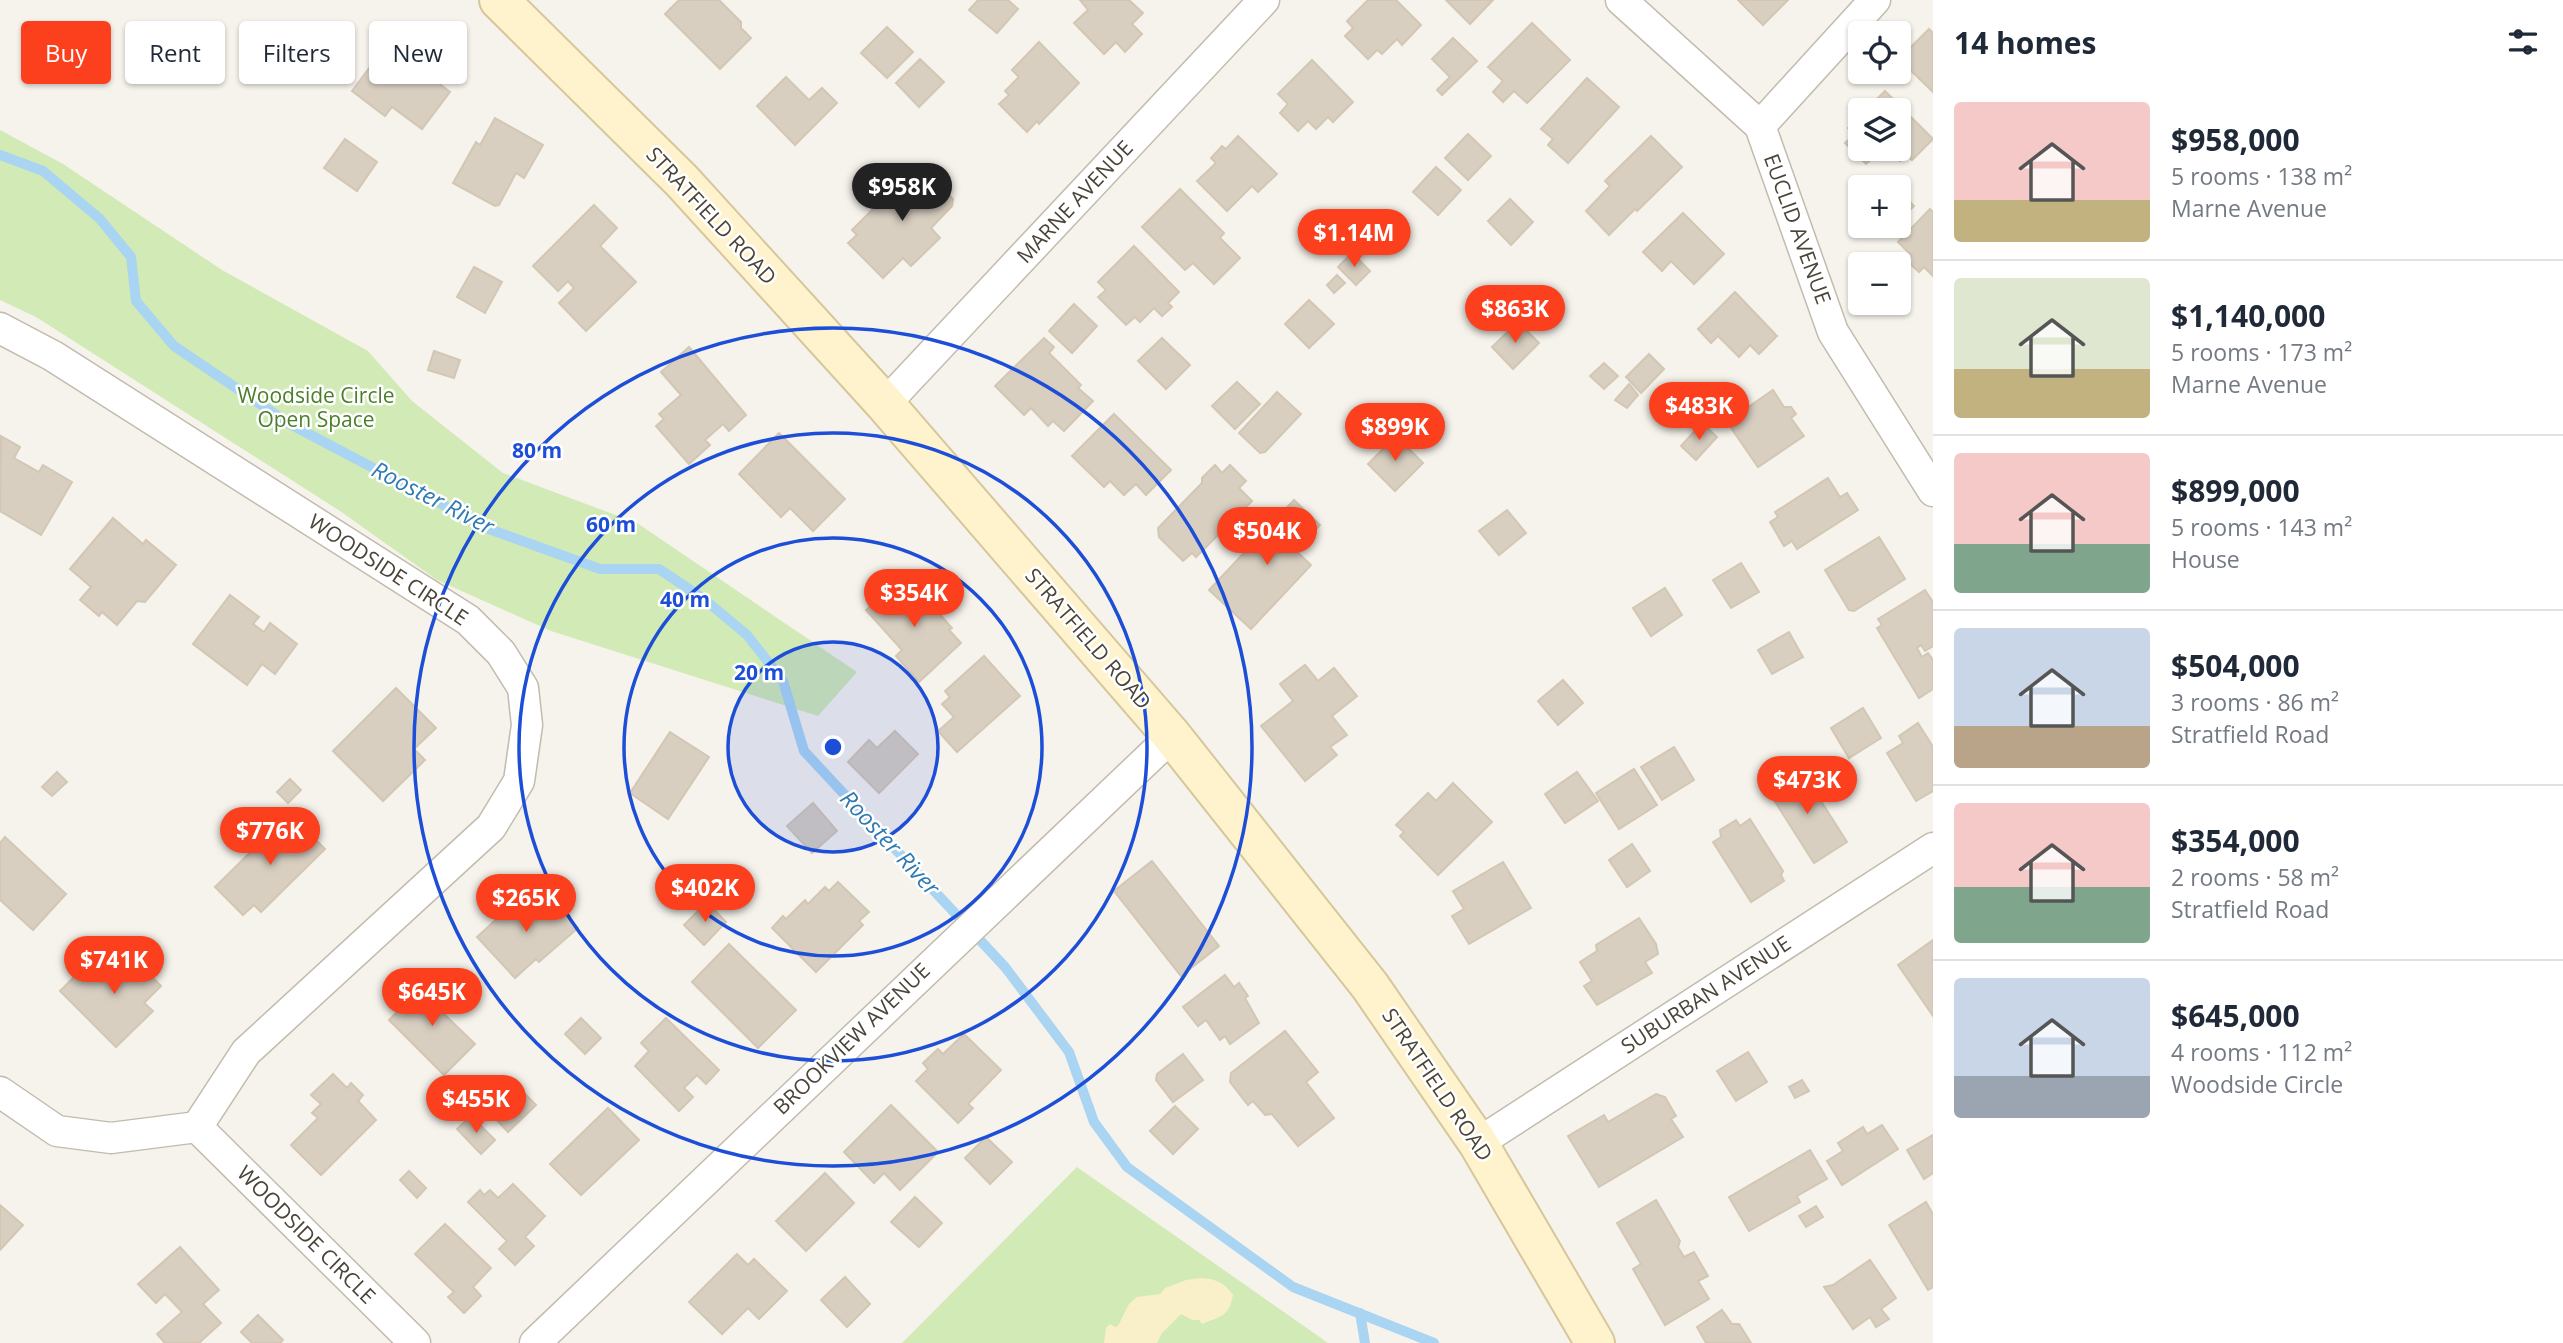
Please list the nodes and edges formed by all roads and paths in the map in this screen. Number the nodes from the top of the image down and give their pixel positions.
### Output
1 (499, 0) edge
2 (1264, 0) edge
3 (1621, 0) edge
4 (1875, 0) edge
5 (1760, 126) junction
6 (0, 328) edge
7 (885, 404) junction
8 (1933, 491) edge
9 (1172, 736) junction
10 (1933, 848) edge
11 (0, 1091) edge
12 (197, 1127) junction
13 (1478, 1143) junction
14 (415, 1343) edge
15 (535, 1343) edge
16 (1595, 1343) edge

1 - 7 main road, STRATFIELD ROAD
2 - 7 street, MARNE AVENUE
3 - 5 street, EUCLID AVENUE
4 - 5 street
5 - 8 street, EUCLID AVENUE
6 - 12 street, WOODSIDE CIRCLE
7 - 9 main road, STRATFIELD ROAD
9 - 13 main road, STRATFIELD ROAD
9 - 15 street, BROOKVIEW AVENUE
10 - 13 street, SUBURBAN AVENUE
11 - 12 street
12 - 14 street, WOODSIDE CIRCLE
13 - 16 main road, STRATFIELD ROAD

